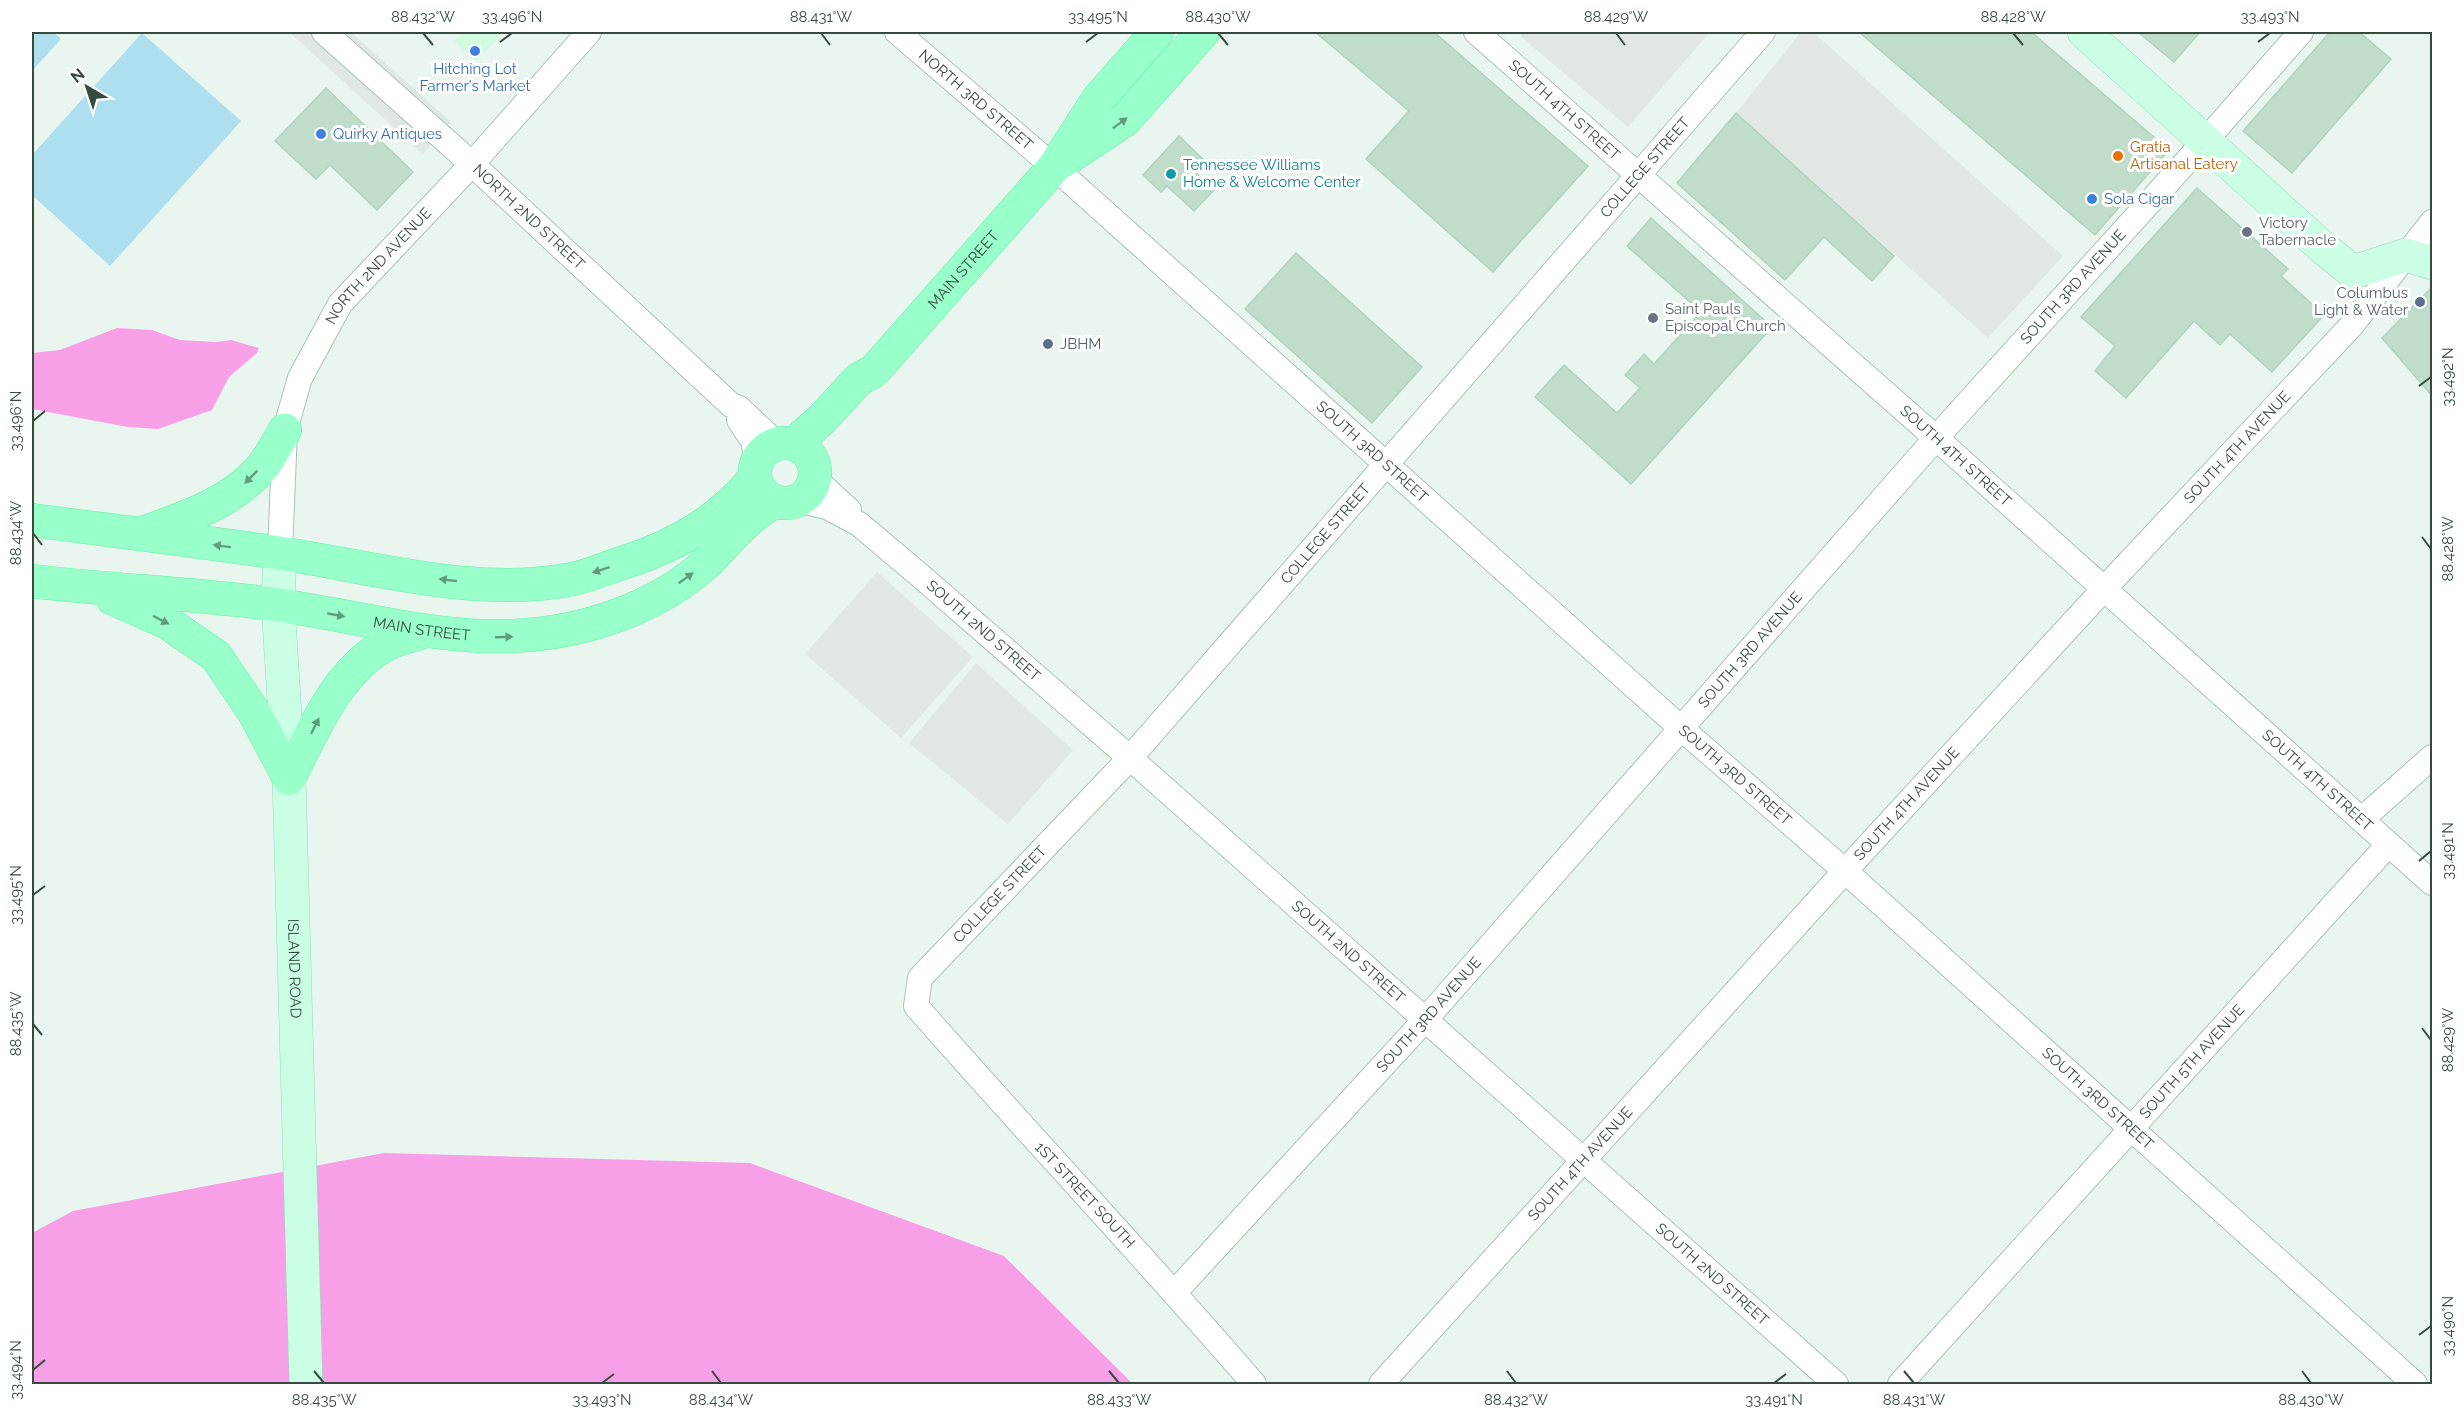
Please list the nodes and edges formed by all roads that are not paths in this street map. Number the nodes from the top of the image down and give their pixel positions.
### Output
1 (324, 32) edge
2 (589, 32) edge
3 (897, 32) edge
4 (1157, 32) edge
5 (1203, 32) edge
6 (1476, 32) edge
7 (1763, 32) edge
8 (2084, 32) edge
9 (2301, 32) edge
10 (2206, 140) junction
11 (472, 164) junction
12 (1054, 167) junction
13 (1638, 173) junction
14 (2433, 222) edge
15 (2419, 259) edge
16 (285, 430) junction
17 (1936, 438) junction
18 (1387, 465) junction
19 (785, 472) junction
20 (32, 520) edge
21 (140, 535) junction
22 (280, 553) junction
23 (32, 581) edge
24 (88, 588) junction
25 (2103, 590) junction
26 (278, 605) junction
27 (425, 631) junction
28 (1682, 729) junction
29 (2433, 757) edge
30 (1130, 758) junction
31 (289, 778) junction
32 (2361, 819) junction
33 (2388, 845) junction
34 (1845, 871) junction
35 (2433, 883) edge
36 (916, 1005) joint
37 (1425, 1020) junction
38 (2131, 1131) junction
39 (1582, 1161) junction
40 (1175, 1292) junction
41 (306, 1384) edge
42 (1254, 1384) edge
43 (1381, 1384) edge
44 (1836, 1384) edge
45 (1900, 1384) edge
46 (2415, 1384) edge

1 - 11 street, NORTH 2ND STREET
2 - 11 street, NORTH 2ND AVENUE
3 - 12 street, NORTH 3RD STREET
4 - 12 main road, MAIN STREET
12 -> 5 main road, MAIN STREET
6 - 13 street, SOUTH 4TH STREET
7 - 13 street, COLLEGE STREET
8 - 10 street
9 - 10 street, SOUTH 3RD AVENUE
10 - 15 street
10 - 17 street, SOUTH 3RD AVENUE
11 - 16 street, NORTH 2ND AVENUE
11 - 19 street, NORTH 2ND STREET
12 - 18 street, SOUTH 3RD STREET
12 - 19 main road, MAIN STREET
13 - 17 street, SOUTH 4TH STREET
13 - 18 street, COLLEGE STREET
14 - 15 street, SOUTH 4TH AVENUE
15 - 25 street, SOUTH 4TH AVENUE
16 -> 21 main road
16 - 22 street, NORTH 2ND AVENUE
17 - 25 street, SOUTH 4TH STREET
17 - 28 street, SOUTH 3RD AVENUE
18 - 28 street, SOUTH 3RD STREET
18 - 30 street, COLLEGE STREET
19 -> 22 main road, MAIN STREET
27 -> 19 main road, MAIN STREET
19 - 30 street, SOUTH 2ND STREET
20 - 21 main road, MAIN STREET
22 -> 21 main road, MAIN STREET
22 - 26 street, ISLAND ROAD
23 - 24 main road, MAIN STREET
24 - 26 main road, MAIN STREET
24 -> 31 main road
25 - 32 street, SOUTH 4TH STREET
25 - 34 street, SOUTH 4TH AVENUE
26 -> 27 main road, MAIN STREET
26 - 31 street, ISLAND ROAD
31 -> 27 main road
28 - 34 street, SOUTH 3RD STREET
28 - 37 street, SOUTH 3RD AVENUE
29 - 32 street
30 - 36 street, COLLEGE STREET
30 - 37 street, SOUTH 2ND STREET
31 - 41 street, ISLAND ROAD
32 - 33 street, SOUTH 4TH STREET
33 - 35 street, SOUTH 4TH STREET
33 - 38 street, SOUTH 5TH AVENUE
34 - 38 street, SOUTH 3RD STREET
34 - 39 street, SOUTH 4TH AVENUE
36 - 40 street, 1ST STREET SOUTH
37 - 39 street, SOUTH 2ND STREET
37 - 40 street, SOUTH 3RD AVENUE
38 - 45 street, SOUTH 5TH AVENUE
38 - 46 street, SOUTH 3RD STREET
39 - 43 street, SOUTH 4TH AVENUE
39 - 44 street, SOUTH 2ND STREET
40 - 42 street, 1ST STREET SOUTH

